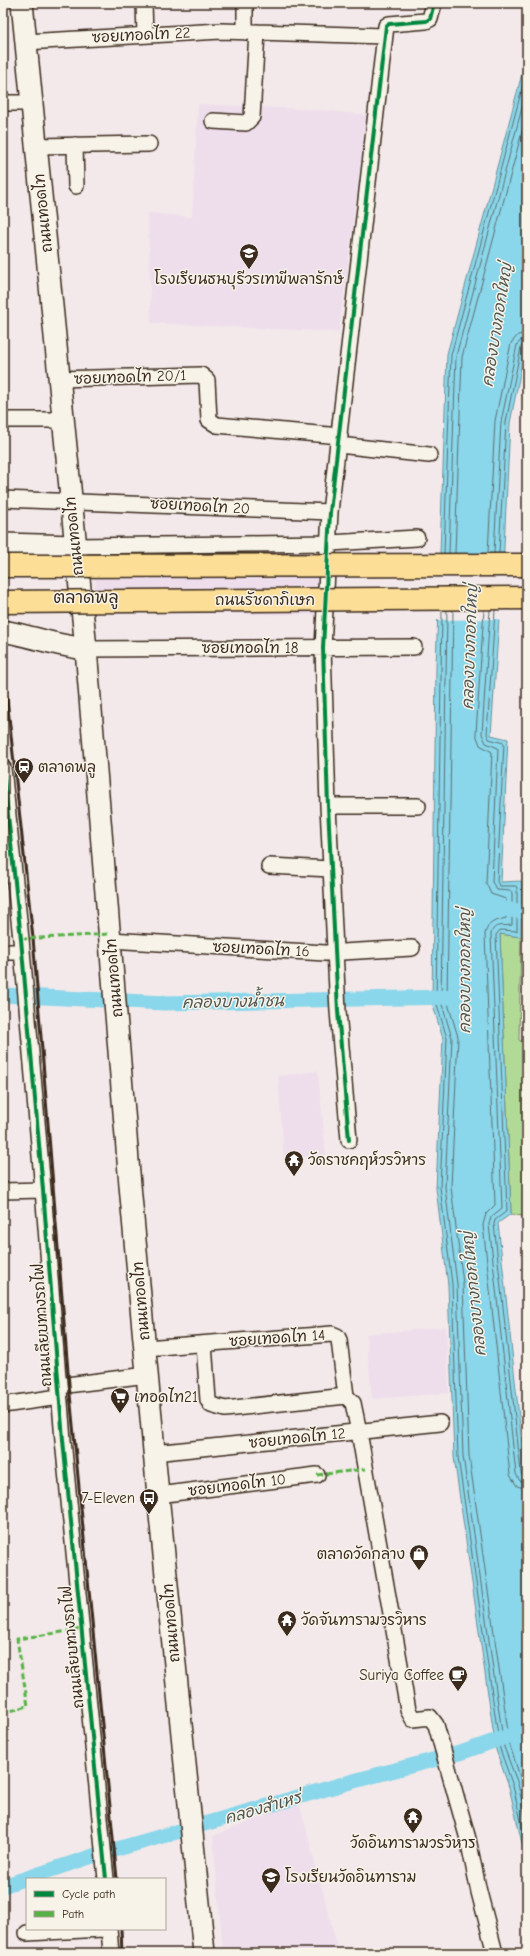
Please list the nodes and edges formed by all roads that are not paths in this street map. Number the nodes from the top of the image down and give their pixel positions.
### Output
1 (22, 3) edge
2 (144, 3) edge
3 (245, 3) edge
4 (434, 3) edge
5 (251, 32) junction
6 (145, 34) junction
7 (384, 36) junction
8 (25, 42) junction
9 (3, 103) edge
10 (31, 103) junction
11 (213, 121) dead end
12 (149, 144) dead end
13 (75, 145) junction
14 (36, 146) junction
15 (76, 186) dead end
16 (59, 379) junction
17 (3, 420) edge
18 (63, 420) junction
19 (339, 441) junction
20 (429, 455) dead end
21 (3, 499) edge
22 (71, 501) junction
23 (330, 512) junction
24 (417, 538) dead end
25 (330, 543) junction
26 (3, 544) edge
27 (75, 546) junction
28 (527, 565) edge
29 (3, 566) edge
30 (527, 598) edge
31 (3, 602) edge
32 (3, 631) edge
33 (414, 647) dead end
34 (323, 648) junction
35 (86, 649) junction
36 (3, 768) edge
37 (328, 806) junction
38 (418, 806) dead end
39 (269, 866) dead end
40 (331, 869) junction
41 (110, 940) junction
42 (412, 948) dead end
43 (3, 952) edge
44 (22, 952) junction
45 (336, 953) junction
46 (349, 1140) dead end
47 (43, 1190) junction
48 (3, 1191) edge
49 (204, 1344) junction
50 (145, 1348) junction
51 (148, 1375) junction
52 (59, 1392) junction
53 (349, 1400) junction
54 (3, 1405) edge
55 (440, 1422) dead end
56 (359, 1432) junction
57 (154, 1453) junction
58 (317, 1475) dead end
59 (158, 1495) junction
60 (106, 1877) edge
61 (84, 1930) edge
62 (109, 1930) edge
63 (27, 1933) dead end
64 (111, 1953) edge
65 (204, 1953) edge
66 (495, 1953) edge

1 - 8 main road, ถนนเทอดไท
2 - 6 street
3 - 5 street
4 - 7 street
5 - 6 street, ซอยเทอดไท 22
5 - 7 street, ซอยเทอดไท 22
5 - 11 street
6 - 8 street, ซอยเทอดไท 22
7 - 19 street
8 - 10 main road, ถนนเทอดไท
9 - 10 street
10 - 14 main road, ถนนเทอดไท
12 - 13 street
13 - 14 street
13 - 15 street
14 - 16 main road, ถนนเทอดไท
16 - 18 main road, ถนนเทอดไท
16 - 19 street, ซอยเทอดไท 20/1
17 - 18 street
18 - 22 main road, ถนนเทอดไท
19 - 20 street
19 - 23 street
21 - 22 street, ซอยเทอดไท 20
22 - 23 street, ซอยเทอดไท 20
22 - 27 main road, ถนนเทอดไท
23 - 25 street
24 - 25 street
25 - 27 street
25 - 34 street
26 - 27 main road
27 - 35 main road, ถนนเทอดไท
28 - 29 main road, bridge
30 - 31 main road, ถนนรัชดาภิเษก, bridge
32 - 35 main road
33 - 34 street, ซอยเทอดไท 18
34 - 35 street, ซอยเทอดไท 18
34 - 37 street
35 - 41 main road, ถนนเทอดไท
36 - 44 street, ถนนเลียบทางรถไฟ
37 - 38 street
37 - 40 street
39 - 40 street
40 - 45 street
41 - 45 street, ซอยเทอดไท 16
41 - 50 main road, ถนนเทอดไท
42 - 45 street, ซอยเทอดไท 16
43 - 44 street
44 - 47 street, ถนนเลียบทางรถไฟ
45 - 46 street
47 - 48 street
47 - 52 street, ถนนเลียบทางรถไฟ
49 - 50 street, ซอยเทอดไท 14
49 - 53 street, ซอยเทอดไท 14
49 - 53 street
50 - 51 main road, ถนนเทอดไท
51 - 52 street
51 - 57 main road, ถนนเทอดไท
52 - 54 street
52 - 60 street, ถนนเลียบทางรถไฟ
53 - 56 street, ซอยเทอดไท 14
55 - 56 street, ซอยเทอดไท 12
56 - 57 street, ซอยเทอดไท 12
56 - 66 street, ซอยเทอดไท 14
57 - 59 main road, ถนนเทอดไท
58 - 59 street, ซอยเทอดไท 10
59 - 65 main road, ถนนเทอดไท
61 - 63 street
62 - 64 street

